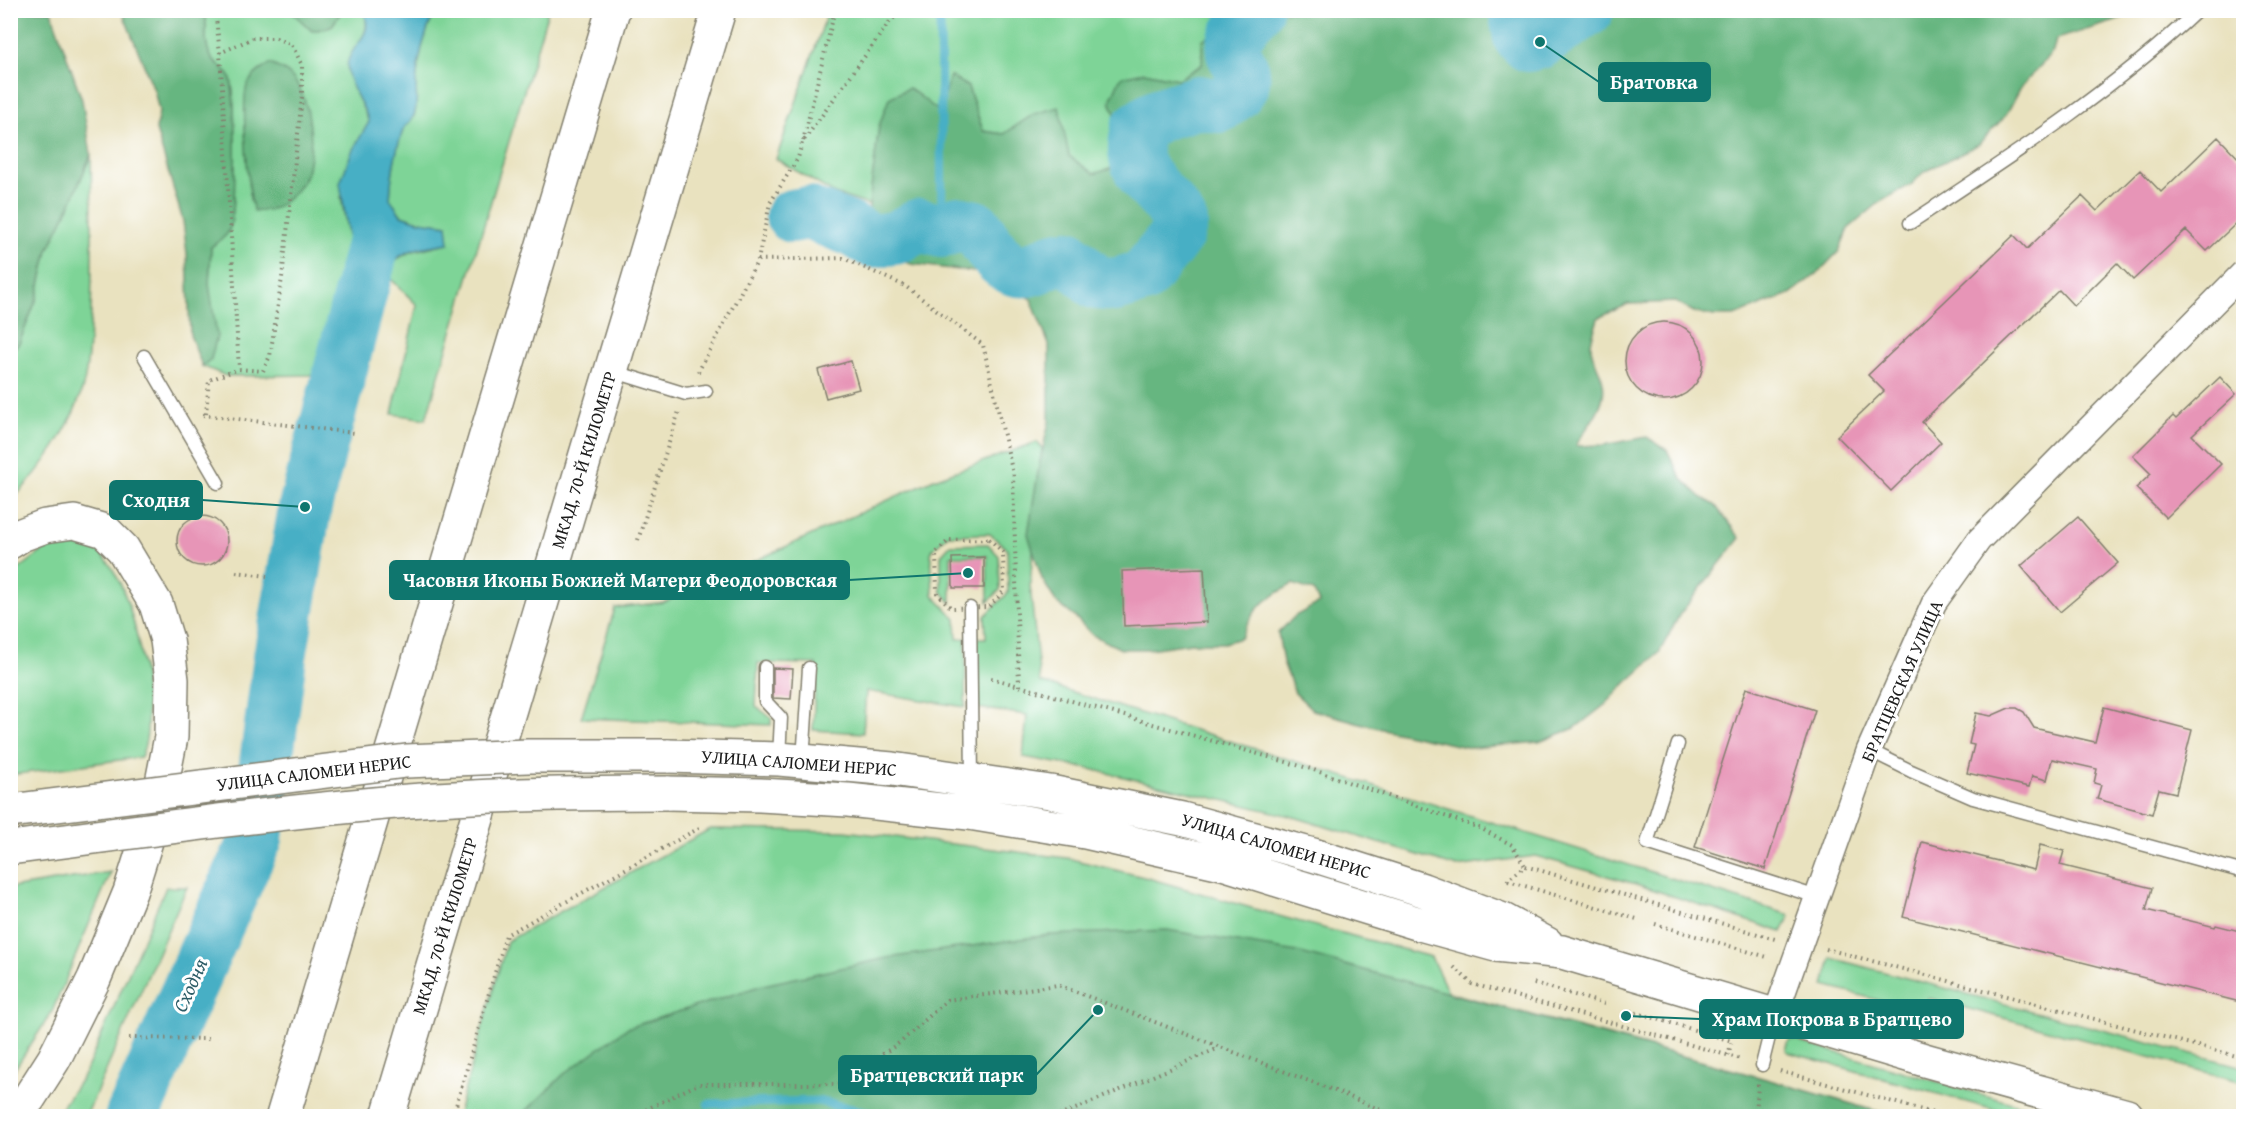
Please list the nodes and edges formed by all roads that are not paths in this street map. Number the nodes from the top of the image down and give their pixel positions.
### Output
1 (613, 10) edge
2 (719, 10) edge
3 (2199, 10) edge
4 (1910, 223) dead end
5 (2244, 272) edge
6 (144, 356) dead end
7 (611, 370) junction
8 (706, 391) dead end
9 (218, 483) dead end
10 (10, 542) edge
11 (970, 608) road end
12 (765, 667) dead end
13 (809, 668) dead end
14 (1678, 744) dead end
15 (1869, 750) junction
16 (791, 760) junction
17 (972, 779) junction
18 (10, 811) edge
19 (10, 848) edge
20 (2244, 872) edge
21 (1817, 897) junction
22 (1562, 952) junction
23 (1774, 1016) junction
24 (1762, 1065) road end
25 (11, 1116) edge
26 (283, 1116) edge
27 (388, 1116) edge
28 (2127, 1116) edge

1 - 26 main road
2 - 7 main road, МКАД, 70-Й КИЛОМЕТР
3 - 4 lane
5 - 15 street, БРАТЦЕВСКАЯ УЛИЦА
6 - 9 lane
7 - 8 lane
7 - 27 main road, МКАД, 70-Й КИЛОМЕТР
10 - 25 main road
11 - 17 lane
12 - 16 lane
13 - 16 lane
14 - 21 lane
15 - 20 lane
15 - 21 street, БРАТЦЕВСКАЯ УЛИЦА
16 - 17 main road, УЛИЦА САЛОМЕИ НЕРИС
16 - 18 main road, УЛИЦА САЛОМЕИ НЕРИС, bridge
17 - 22 main road, УЛИЦА САЛОМЕИ НЕРИС
19 - 22 main road, УЛИЦА САЛОМЕИ НЕРИС, bridge
21 - 23 street, БРАТЦЕВСКАЯ УЛИЦА
22 - 23 main road, УЛИЦА САЛОМЕИ НЕРИС
23 - 24 lane
23 - 28 main road, УЛИЦА САЛОМЕИ НЕРИС

